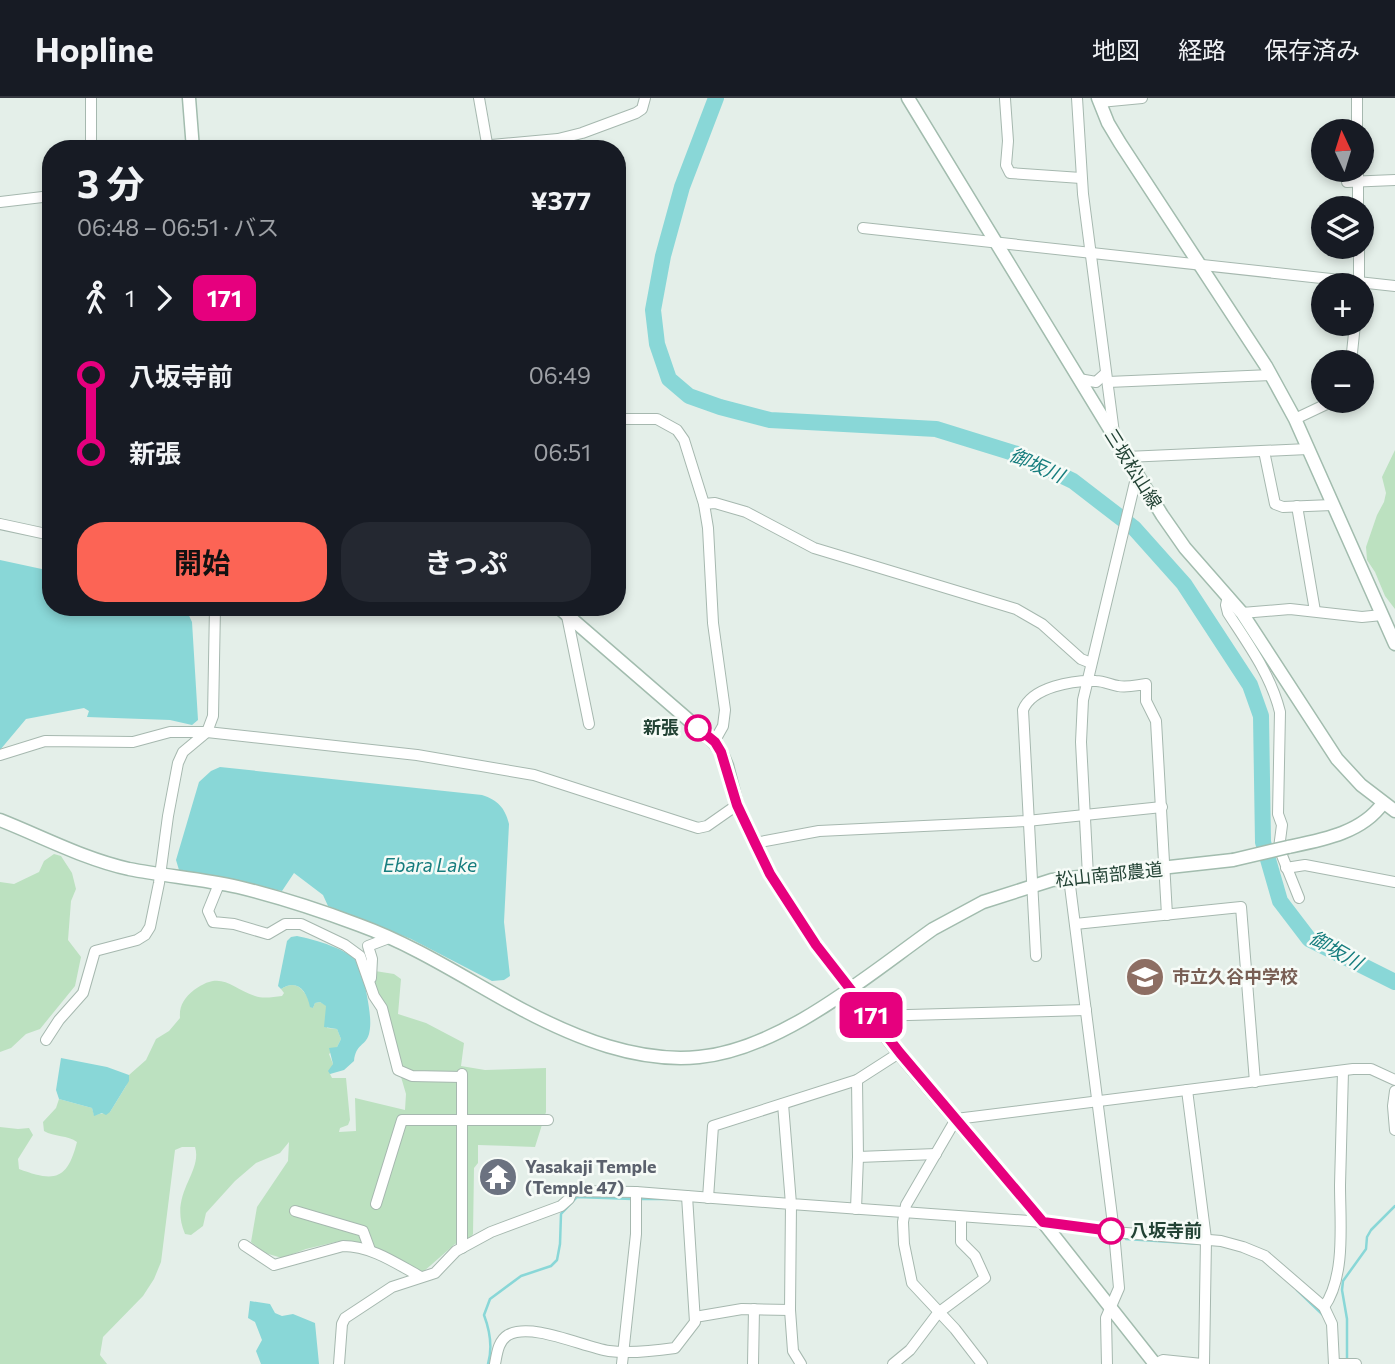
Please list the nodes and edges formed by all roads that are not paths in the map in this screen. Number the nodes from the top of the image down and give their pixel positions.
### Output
1 (91, 98) edge
2 (189, 98) edge
3 (479, 98) edge
4 (645, 98) edge
5 (908, 98) edge
6 (1077, 98) edge
7 (1142, 98) edge
8 (1357, 98) edge
9 (1005, 99) edge
10 (1099, 100) edge
11 (1357, 119) edge
12 (91, 140) edge
13 (192, 140) edge
14 (487, 140) edge
15 (548, 140) edge
16 (1081, 178) junction
17 (1395, 180) edge
18 (1374, 181) edge
19 (1353, 182) edge
20 (1356, 196) edge
21 (42, 197) edge
22 (0, 202) edge
23 (863, 228) dead end
24 (995, 241) junction
25 (1091, 252) junction
26 (1202, 266) junction
27 (1311, 278) edge
28 (1374, 285) edge
29 (1395, 286) edge
30 (1271, 375) junction
31 (1107, 377) junction
32 (1078, 379) junction
33 (1311, 411) edge
34 (626, 419) edge
35 (1295, 419) junction
36 (1115, 440) junction
37 (1308, 449) junction
38 (1264, 451) junction
39 (1126, 457) junction
40 (1137, 474) junction
41 (704, 504) junction
42 (1332, 505) junction
43 (1297, 506) junction
44 (0, 524) edge
45 (42, 533) edge
46 (1228, 596) junction
47 (1315, 611) junction
48 (1241, 612) junction
49 (1382, 615) junction
50 (215, 616) edge
51 (565, 616) edge
52 (571, 616) edge
53 (1395, 644) edge
54 (1091, 663) junction
55 (1087, 682) junction
56 (589, 724) dead end
57 (207, 732) junction
58 (715, 742) junction
59 (0, 755) edge
60 (1382, 803) junction
61 (737, 805) junction
62 (1162, 807) junction
63 (1395, 811) edge
64 (1085, 815) junction
65 (0, 820) edge
66 (1027, 821) junction
67 (755, 843) junction
68 (1286, 868) junction
69 (1165, 869) junction
70 (160, 873) junction
71 (1088, 876) junction
72 (1069, 878) junction
73 (1395, 882) edge
74 (219, 884) junction
75 (1032, 885) junction
76 (1299, 898) dead end
77 (1167, 915) junction
78 (1075, 924) junction
79 (390, 938) junction
80 (1036, 956) dead end
81 (371, 986) junction
82 (849, 989) junction
83 (1086, 1010) junction
84 (872, 1016) junction
85 (46, 1040) dead end
86 (900, 1053) junction
87 (1343, 1071) junction
88 (857, 1080) junction
89 (1395, 1080) edge
90 (1255, 1082) junction
91 (1187, 1090) junction
92 (1395, 1091) edge
93 (1098, 1102) junction
94 (783, 1104) junction
95 (463, 1119) junction
96 (956, 1119) junction
97 (548, 1120) dead end
98 (1395, 1130) edge
99 (936, 1154) junction
100 (858, 1157) junction
101 (636, 1192) junction
102 (687, 1196) junction
103 (708, 1198) junction
104 (376, 1204) dead end
105 (791, 1204) junction
106 (856, 1209) junction
107 (295, 1211) dead end
108 (904, 1212) junction
109 (961, 1217) junction
110 (1043, 1222) junction
111 (1114, 1231) junction
112 (1206, 1240) junction
113 (244, 1245) dead end
114 (461, 1248) junction
115 (370, 1250) junction
116 (421, 1277) junction
117 (1111, 1307) junction
118 (1324, 1307) junction
119 (754, 1309) junction
120 (790, 1310) junction
121 (938, 1313) junction
122 (695, 1317) junction
123 (624, 1352) junction
124 (339, 1364) edge
125 (495, 1364) edge
126 (622, 1364) edge
127 (753, 1364) edge
128 (801, 1364) edge
129 (894, 1364) edge
130 (982, 1364) edge
131 (1107, 1364) edge
132 (1155, 1364) edge
133 (1203, 1364) edge
134 (1336, 1364) edge
135 (1356, 1364) edge

1 - 12 street
2 - 13 main road
3 - 14 street
4 - 15 street
5 - 24 main road, 三坂松山線
6 - 16 street
7 - 10 street
8 - 11 street
9 - 16 street
10 - 26 main road
16 - 25 street
17 - 18 street
19 - 20 street
21 - 22 street
23 - 24 street
24 - 25 street
24 - 32 main road, 三坂松山線
25 - 26 street
25 - 31 street
26 - 27 street
26 - 30 main road
28 - 29 street
30 - 31 street
30 - 35 main road
31 - 32 street
31 - 36 street
32 - 36 main road, 三坂松山線
33 - 35 street
34 - 41 street
35 - 37 main road
36 - 39 main road, 三坂松山線
37 - 38 street
37 - 42 main road
38 - 39 street
38 - 43 street
39 - 40 main road, 三坂松山線
40 - 46 main road, 三坂松山線
40 - 54 street
41 - 54 street
41 - 58 street
42 - 43 street
42 - 49 main road
43 - 47 street
44 - 45 street
46 - 48 main road, 三坂松山線
46 - 68 street
47 - 48 street
47 - 49 street
48 - 60 main road, 三坂松山線
49 - 53 main road
50 - 57 street
51 - 56 street
52 - 58 main road
54 - 55 street
55 - 62 street
55 - 64 street
55 - 66 street
57 - 59 street
57 - 61 street
57 - 70 street
58 - 61 main road
60 - 63 main road, 三坂松山線
60 - 69 main road, 松山南部農道, bridge
61 - 67 main road
62 - 64 street
62 - 69 street
64 - 66 street
64 - 71 street
65 - 70 main road, 松山南部農道
66 - 67 street
66 - 75 street
67 - 82 main road
68 - 73 street
68 - 76 street
69 - 71 main road, 松山南部農道
69 - 77 street
70 - 74 main road, 松山南部農道
70 - 85 street
71 - 72 main road, 松山南部農道
72 - 75 main road, 松山南部農道
72 - 78 street
74 - 79 main road, 松山南部農道
74 - 81 street
75 - 80 street
75 - 82 main road, 松山南部農道
77 - 78 street
77 - 90 street
78 - 83 street
79 - 81 street
79 - 82 main road, 松山南部農道
81 - 95 street
82 - 84 main road
83 - 84 street
83 - 93 street
84 - 86 main road
86 - 88 street
86 - 96 main road
87 - 89 street
87 - 90 street
87 - 118 street
88 - 94 street
88 - 100 street
90 - 91 street
91 - 93 street
91 - 112 street
92 - 98 street
93 - 96 street
93 - 111 street
94 - 103 street
94 - 105 street
95 - 97 street
95 - 104 street
95 - 114 street
96 - 99 street
96 - 110 main road
99 - 100 street
99 - 108 street
100 - 106 street
101 - 102 street
101 - 114 street
101 - 123 street
102 - 103 street
102 - 122 street
103 - 105 street
105 - 106 street
105 - 120 street
106 - 108 street
107 - 115 street
108 - 109 street
108 - 121 street
109 - 110 street
109 - 121 street
110 - 111 street
110 - 117 main road
111 - 112 street
111 - 117 street
112 - 118 street
112 - 133 street
113 - 115 street
114 - 116 street
115 - 116 street
116 - 124 street
117 - 131 street
117 - 132 main road
118 - 134 street
119 - 120 street
119 - 122 street
119 - 127 street
120 - 128 street
121 - 129 street
121 - 130 street
122 - 123 street
123 - 125 street
123 - 126 street
132 - 133 street
134 - 135 street

